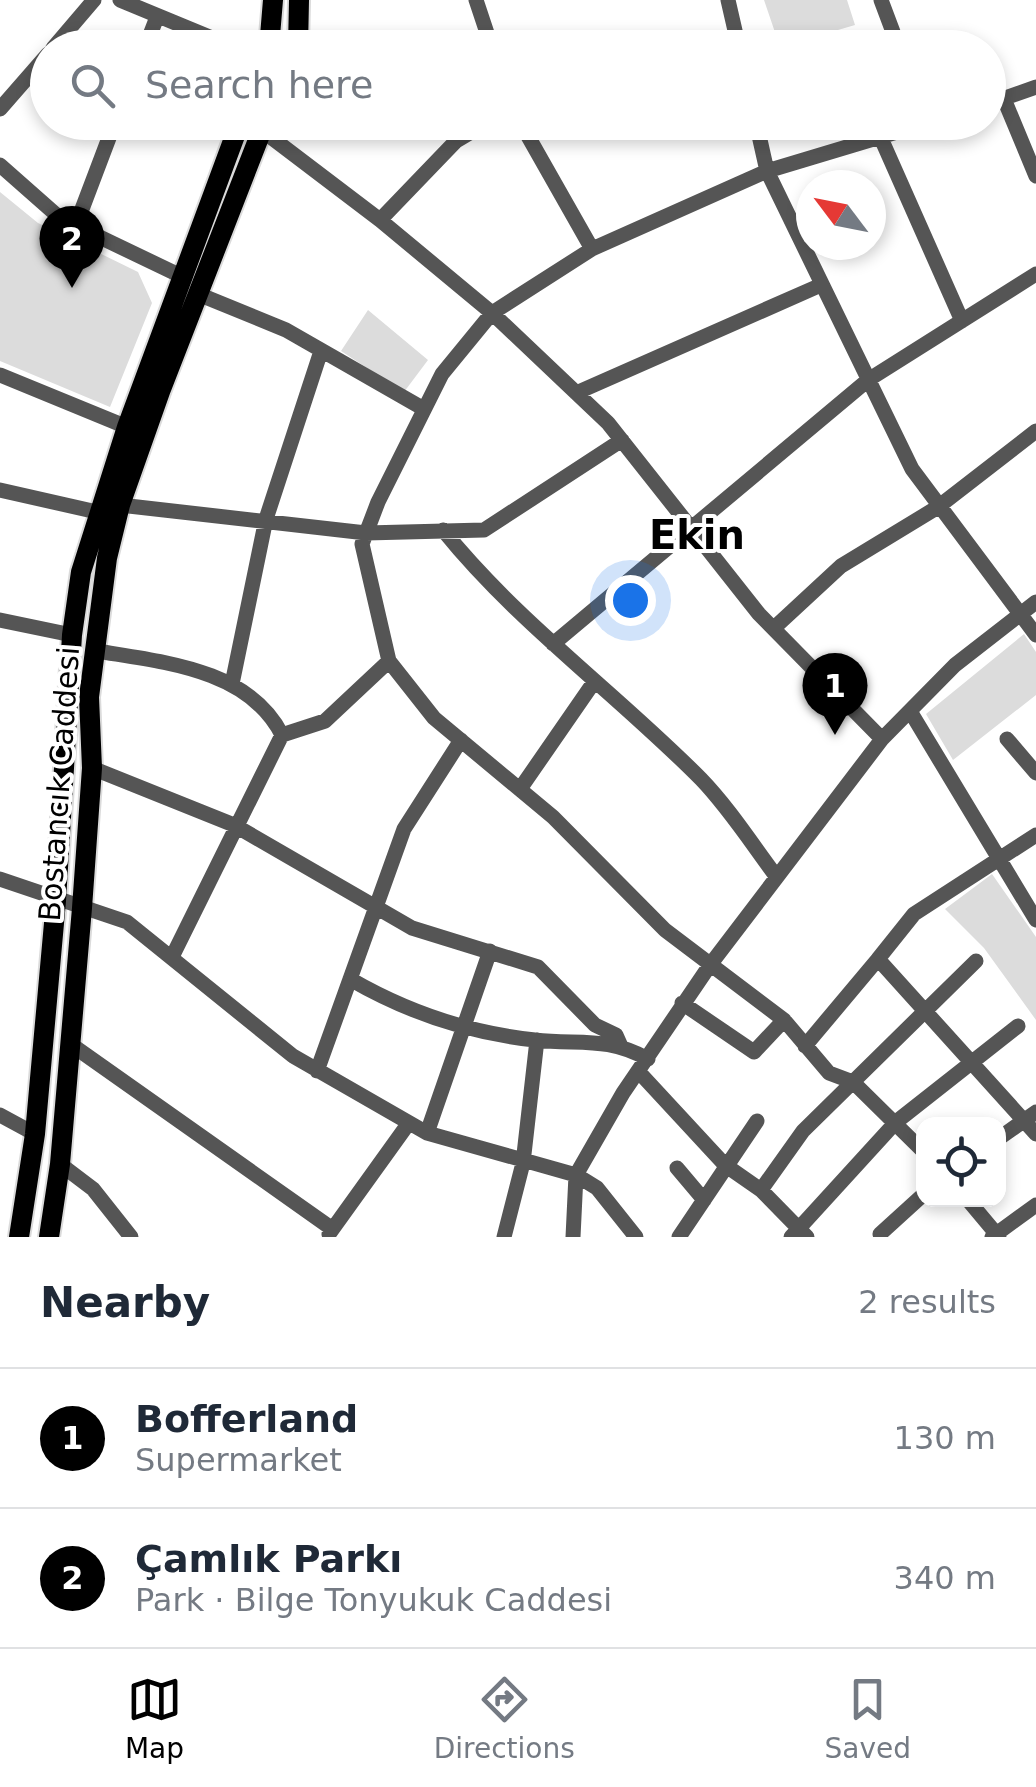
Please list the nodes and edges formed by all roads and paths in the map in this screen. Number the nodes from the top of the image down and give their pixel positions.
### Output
1 (94, 0) edge
2 (120, 0) edge
3 (273, 0) edge
4 (299, 0) edge
5 (476, 0) edge
6 (728, 0) edge
7 (881, 0) edge
8 (156, 17) junction
9 (68, 30) edge
10 (151, 30) edge
11 (190, 30) edge
12 (270, 30) edge
13 (298, 30) edge
14 (486, 30) edge
15 (735, 30) edge
16 (892, 30) edge
17 (30, 75) edge
18 (1036, 87) edge
19 (1006, 98) edge
20 (0, 109) edge
21 (1006, 120) edge
22 (109, 140) edge
23 (233, 140) edge
24 (254, 140) edge
25 (278, 140) edge
26 (458, 140) edge
27 (530, 140) edge
28 (760, 140) edge
29 (867, 140) edge
30 (882, 140) edge
31 (0, 166) edge
32 (767, 171) junction
33 (1036, 176) edge
34 (380, 220) junction
35 (76, 225) junction
36 (592, 249) junction
37 (1036, 274) edge
38 (181, 276) junction
39 (821, 284) junction
40 (198, 294) junction
41 (492, 313) junction
42 (962, 321) junction
43 (322, 352) junction
44 (0, 375) edge
45 (868, 380) junction
46 (576, 392) junction
47 (424, 409) junction
48 (127, 427) junction
49 (1036, 431) edge
50 (622, 440) junction
51 (0, 490) edge
52 (120, 505) junction
53 (938, 507) junction
54 (97, 512) junction
55 (266, 520) junction
56 (690, 526) junction
57 (443, 530) junction
58 (366, 533) junction
59 (1036, 602) edge
60 (1020, 613) junction
61 (0, 620) edge
62 (774, 628) junction
63 (72, 635) junction
64 (1036, 635) edge
65 (552, 644) junction
66 (98, 650) junction
67 (389, 661) junction
68 (594, 682) junction
69 (232, 684) junction
70 (910, 711) junction
71 (282, 735) junction
72 (882, 738) junction
73 (1007, 738) dead end
74 (461, 740) junction
75 (92, 768) junction
76 (1036, 773) edge
77 (520, 789) junction
78 (234, 825) junction
79 (1036, 836) edge
80 (998, 860) junction
81 (776, 876) junction
82 (0, 879) edge
83 (56, 901) junction
84 (374, 903) junction
85 (82, 908) junction
86 (1036, 920) edge
87 (490, 950) junction
88 (172, 957) junction
89 (878, 959) junction
90 (976, 961) dead end
91 (710, 965) junction
92 (350, 979) junction
93 (682, 1003) junction
94 (926, 1008) junction
95 (784, 1020) junction
96 (1018, 1026) dead end
97 (464, 1027) junction
98 (537, 1040) junction
99 (69, 1043) junction
100 (620, 1044) junction
101 (805, 1046) junction
102 (643, 1065) junction
103 (973, 1066) junction
104 (317, 1071) junction
105 (853, 1082) junction
106 (0, 1116) edge
107 (758, 1121) dead end
108 (896, 1122) junction
109 (1032, 1123) edge
110 (408, 1124) junction
111 (35, 1134) junction
112 (427, 1134) junction
113 (1006, 1134) edge
114 (916, 1143) edge
115 (523, 1163) junction
116 (60, 1164) junction
117 (724, 1165) junction
118 (677, 1168) dead end
119 (576, 1175) junction
120 (760, 1190) junction
121 (704, 1200) junction
122 (916, 1201) edge
123 (1036, 1205) edge
124 (973, 1207) edge
125 (329, 1233) edge
126 (799, 1233) edge
127 (880, 1234) dead end
128 (996, 1236) edge
129 (19, 1237) edge
130 (49, 1237) edge
131 (132, 1237) edge
132 (504, 1237) edge
133 (573, 1237) edge
134 (636, 1237) edge
135 (678, 1237) edge

1 - 9 street
2 - 8 street
3 - 12 main road
4 - 13 main road
5 - 14 street
6 - 15 street
7 - 16 street
8 - 10 street
8 - 11 street
17 - 20 street
18 - 19 street
21 - 33 street
22 - 35 street
23 - 38 main road, Bostancık Caddesi
24 - 40 main road, Bostancık Caddesi
25 - 34 street
26 - 34 street
27 - 36 street
28 - 32 street
29 - 32 street
30 - 42 street
31 - 35 street
32 - 36 street
32 - 39 street
34 - 41 street
35 - 38 street
36 - 41 street
37 - 42 street
38 - 48 main road, Bostancık Caddesi
39 - 45 street
39 - 46 street
40 - 43 street
40 - 52 main road, Bostancık Caddesi
41 - 46 street
41 - 47 street
42 - 45 street
43 - 47 street
43 - 55 street
44 - 48 street
45 - 53 street
45 - 56 street
46 - 50 street
47 - 58 street
48 - 54 main road, Bostancık Caddesi
49 - 53 street
50 - 56 street
50 - 57 street
51 - 54 street
52 - 55 street
52 - 66 main road, Bostancık Caddesi
53 - 60 street
53 - 62 street
54 - 63 main road, Bostancık Caddesi
55 - 58 street
55 - 69 street
56 - 62 street
56 - 65 street
57 - 58 street
57 - 65 street
58 - 67 street
59 - 60 street
60 - 64 street
60 - 70 street
61 - 63 street
62 - 72 street
63 - 83 main road, Bostancık Caddesi
65 - 68 street
66 - 69 street
66 - 75 main road, Bostancık Caddesi
67 - 71 street
67 - 74 street
68 - 77 street
68 - 81 street
69 - 71 street
70 - 72 street
70 - 80 street
71 - 78 street
72 - 81 street
73 - 76 street
74 - 77 street
74 - 84 street
75 - 78 street
75 - 85 main road, Bostancık Caddesi
77 - 91 street
78 - 84 street
78 - 88 street
79 - 80 street
80 - 86 street
80 - 89 street
81 - 91 street
82 - 83 street
83 - 85 street
83 - 111 main road, Bostancık Caddesi
84 - 87 street
84 - 92 street
85 - 88 street
85 - 99 main road, Bostancık Caddesi
87 - 97 street
87 - 100 street
88 - 104 street
89 - 94 street
89 - 101 street
90 - 94 street
91 - 93 street
91 - 95 street
92 - 97 street
92 - 104 street
93 - 95 street
93 - 102 street
94 - 103 street
94 - 105 street
95 - 101 street
96 - 103 street
97 - 98 street
97 - 112 street
98 - 100 street
98 - 115 street
99 - 116 main road, Bostancık Caddesi
99 - 125 street
100 - 102 street
101 - 105 street
102 - 117 street
102 - 119 street
103 - 108 street
103 - 109 street
104 - 110 street
105 - 108 street
105 - 120 street
106 - 111 street
107 - 117 street
108 - 114 street
108 - 126 street
109 - 113 street
110 - 112 street
110 - 125 street
111 - 129 main road, Bostancık Caddesi
112 - 115 street
115 - 119 street
115 - 132 street
116 - 130 main road, Bostancık Caddesi
116 - 131 street
117 - 120 street
117 - 121 street
118 - 121 street
119 - 133 street
119 - 134 street
120 - 126 street
121 - 135 street
122 - 127 street
123 - 128 street
124 - 128 street

